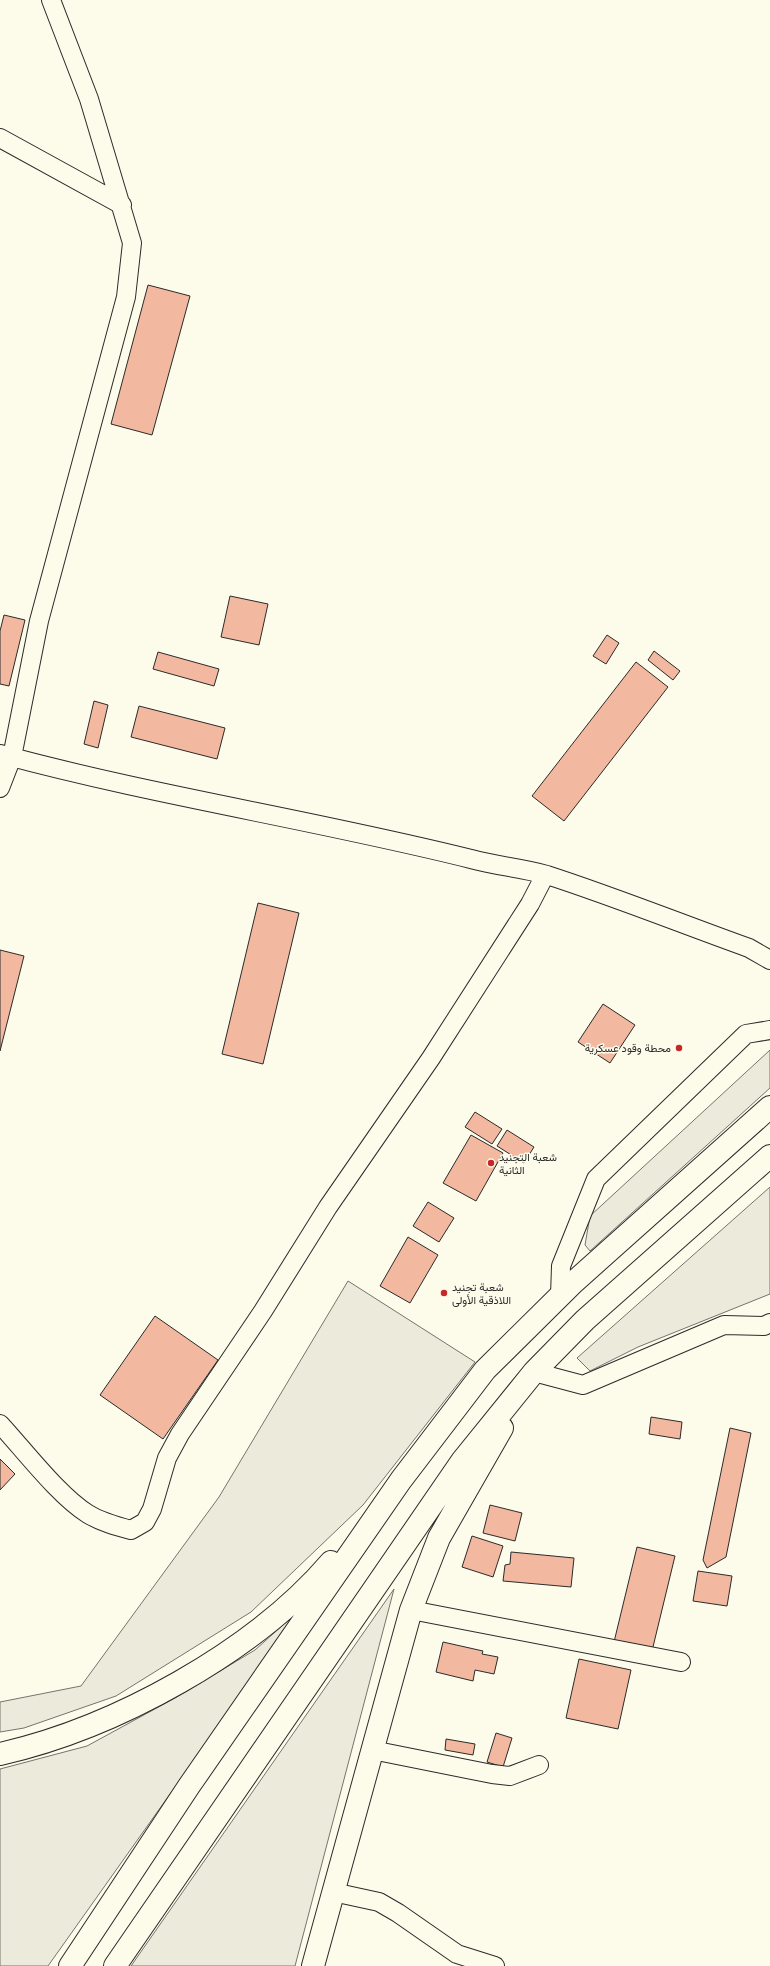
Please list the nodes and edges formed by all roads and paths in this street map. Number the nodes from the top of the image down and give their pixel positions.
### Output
1 (51, 0) edge
2 (0, 138) edge
3 (122, 205) junction
4 (6, 755) edge
5 (0, 788) edge
6 (546, 875) junction
7 (770, 960) edge
8 (770, 1030) edge
9 (770, 1107) edge
10 (770, 1156) edge
11 (560, 1296) junction
12 (770, 1323) edge
13 (534, 1372) junction
14 (0, 1424) edge
15 (401, 1480) junction
16 (411, 1610) junction
17 (681, 1662) dead end
18 (372, 1750) junction
19 (0, 1754) edge
20 (539, 1765) dead end
21 (333, 1892) junction
22 (70, 1966) edge
23 (115, 1966) edge
24 (313, 1966) edge
25 (495, 1966) edge

1 - 3 street
2 - 3 street
3 - 4 street
4 - 5 street
4 - 6 street
6 - 7 street
6 - 14 street
8 - 11 street
9 - 11 highway
10 - 13 highway
11 - 15 highway
12 - 13 street
13 - 16 highway
13 - 23 highway
15 - 19 highway
15 - 22 highway
16 - 17 street
16 - 18 highway
18 - 20 street
18 - 21 highway
21 - 24 highway
21 - 25 street

